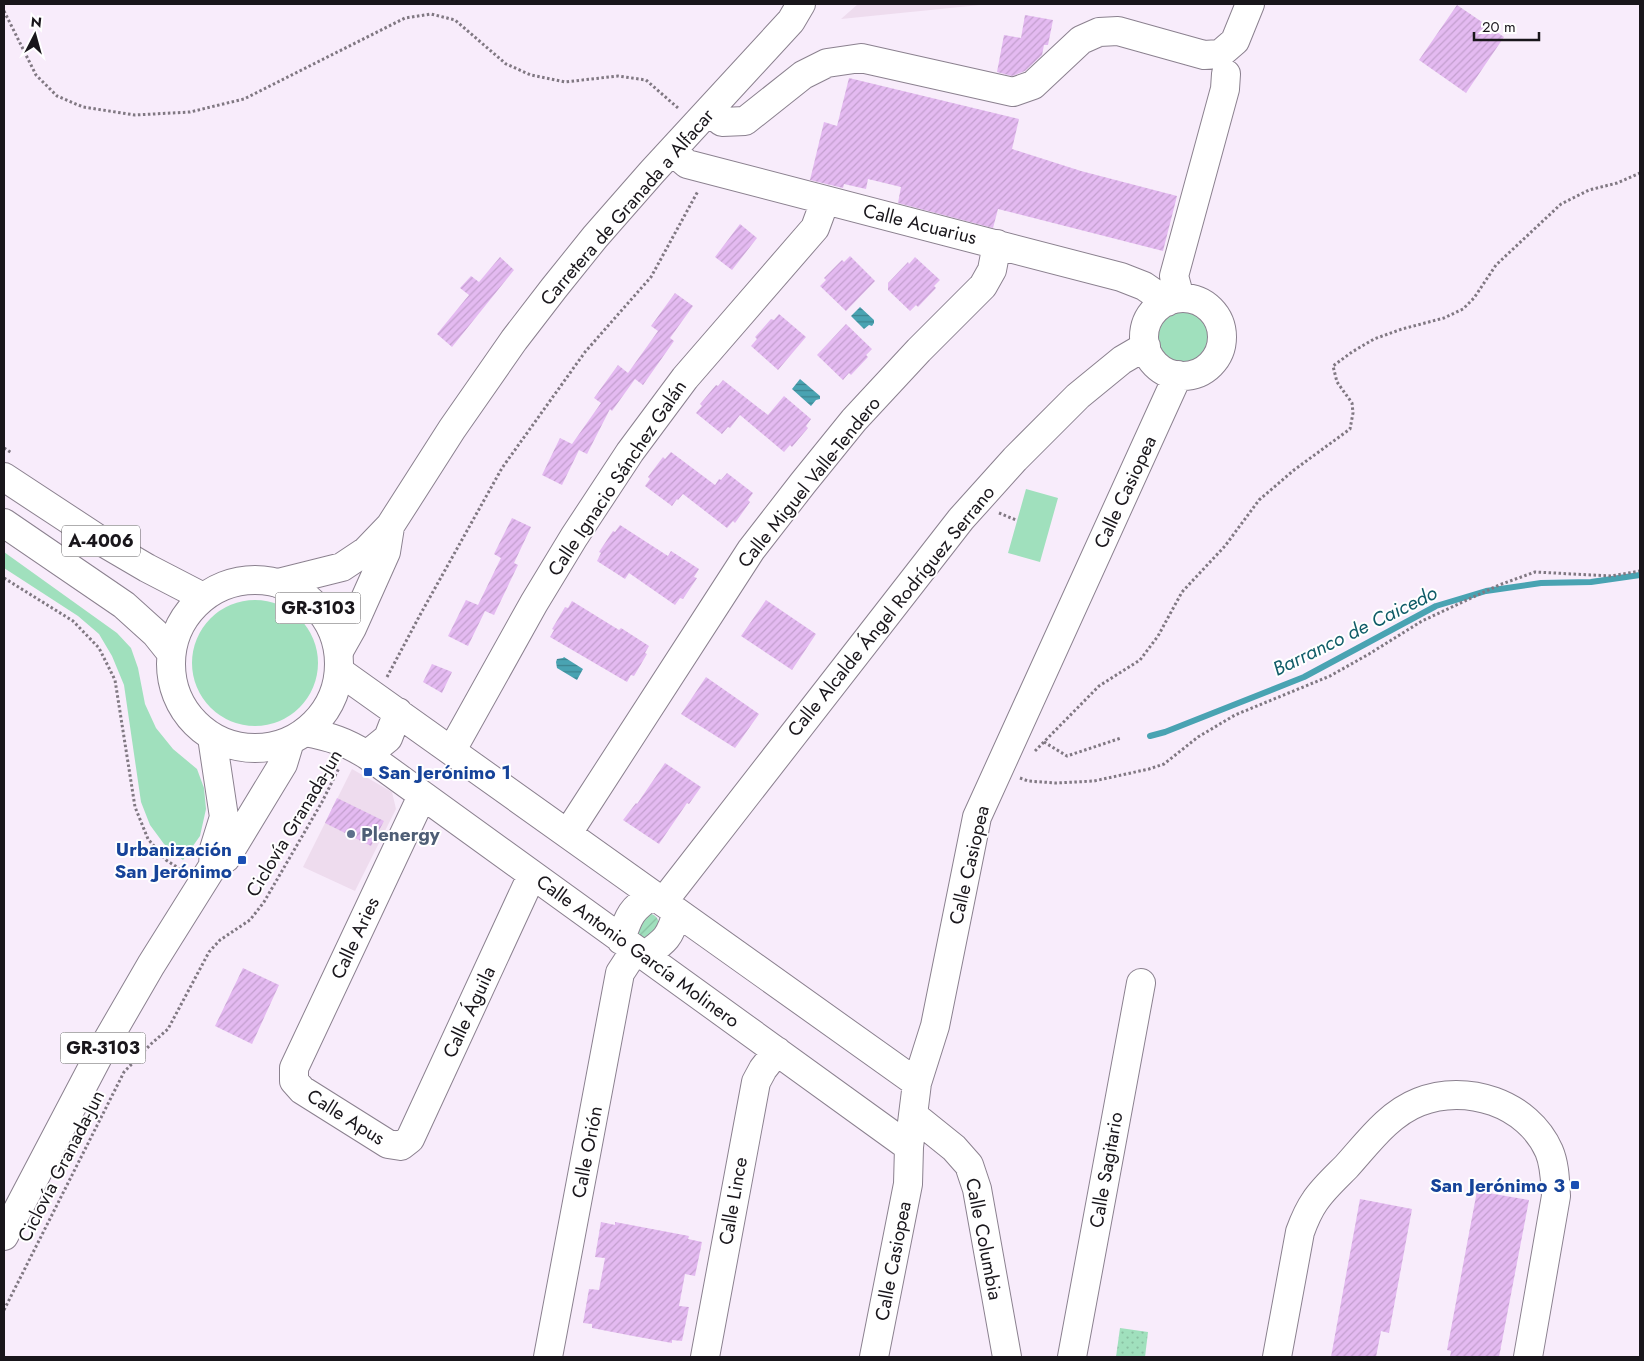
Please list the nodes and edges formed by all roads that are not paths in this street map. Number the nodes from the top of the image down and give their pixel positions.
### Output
1 (817, 4) edge
2 (1250, 4) edge
3 (796, 12) edge
4 (1226, 74) dead end
5 (703, 118) junction
6 (672, 151) junction
7 (825, 201) junction
8 (997, 244) junction
9 (1173, 300) junction
10 (1146, 346) junction
11 (1178, 375) junction
12 (4, 477) edge
13 (4, 523) edge
14 (390, 526) junction
15 (278, 583) junction
16 (203, 597) junction
17 (170, 653) junction
18 (339, 661) junction
19 (386, 699) junction
20 (212, 737) junction
21 (297, 737) junction
22 (452, 750) junction
23 (362, 752) junction
24 (422, 796) junction
25 (568, 833) junction
26 (208, 875) junction
27 (532, 875) junction
28 (665, 903) junction
29 (634, 949) junction
30 (1141, 982) dead end
31 (777, 1051) junction
32 (294, 1081) joint
33 (916, 1083) junction
34 (912, 1116) junction
35 (401, 1146) joint
36 (909, 1147) junction
37 (4, 1236) edge
38 (548, 1357) edge
39 (705, 1357) edge
40 (874, 1357) edge
41 (1007, 1357) edge
42 (1072, 1357) edge
43 (1277, 1357) edge
44 (1528, 1357) edge

1 - 3 street, Carretera de Granada a Alfacar / GR-3103
2 - 5 street
3 - 5 street, Carretera de Granada a Alfacar / GR-3103
4 - 9 street
5 - 6 street, Carretera de Granada a Alfacar / GR-3103
6 - 7 street, Calle Acuarius
6 - 14 street, Carretera de Granada a Alfacar / GR-3103
7 - 8 street, Calle Acuarius
7 - 22 street, Calle Ignacio Sánchez Galán
8 - 9 street, Calle Acuarius
8 - 25 street, Calle Miguel Valle-Tendero
9 - 10 street
9 - 11 street
10 - 11 street
10 - 28 street, Calle Alcalde Ángel Rodríguez Serrano
11 - 33 street, Calle Casiopea
12 - 16 street, A-4006
13 - 17 street, A-4006
14 - 15 street, Carretera de Granada a Alfacar / GR-3103
14 - 18 street, Carretera de Granada a Alfacar / GR-3103
15 - 16 street, GR-3103
15 - 18 street, GR-3103
16 - 17 street, GR-3103
17 - 20 street, GR-3103
18 - 19 street
18 - 21 street, GR-3103
19 - 22 street
19 - 23 street
20 - 21 street, GR-3103
20 - 26 street, GR-3103
21 - 23 street, Calle Antonio García Molinero
21 - 26 street, GR-3103
22 - 25 street
23 - 24 street, Calle Antonio García Molinero
24 - 27 street, Calle Antonio García Molinero
24 - 32 street, Calle Aries
25 - 28 street
26 - 37 street, GR-3103
27 - 29 street, Calle Antonio García Molinero
27 - 35 street, Calle Águila
28 - 29 street
28 - 29 street
28 - 33 street
29 - 31 street, Calle Antonio García Molinero
29 - 38 street, Calle Orión
30 - 42 street, Calle Sagitario
31 - 36 street, Calle Antonio García Molinero
31 - 39 street, Calle Lince
32 - 35 street, Calle Apus
33 - 34 street, Calle Casiopea
34 - 36 street, Calle Casiopea
34 - 41 street, Calle Columbia
36 - 40 street, Calle Casiopea
43 - 44 street

